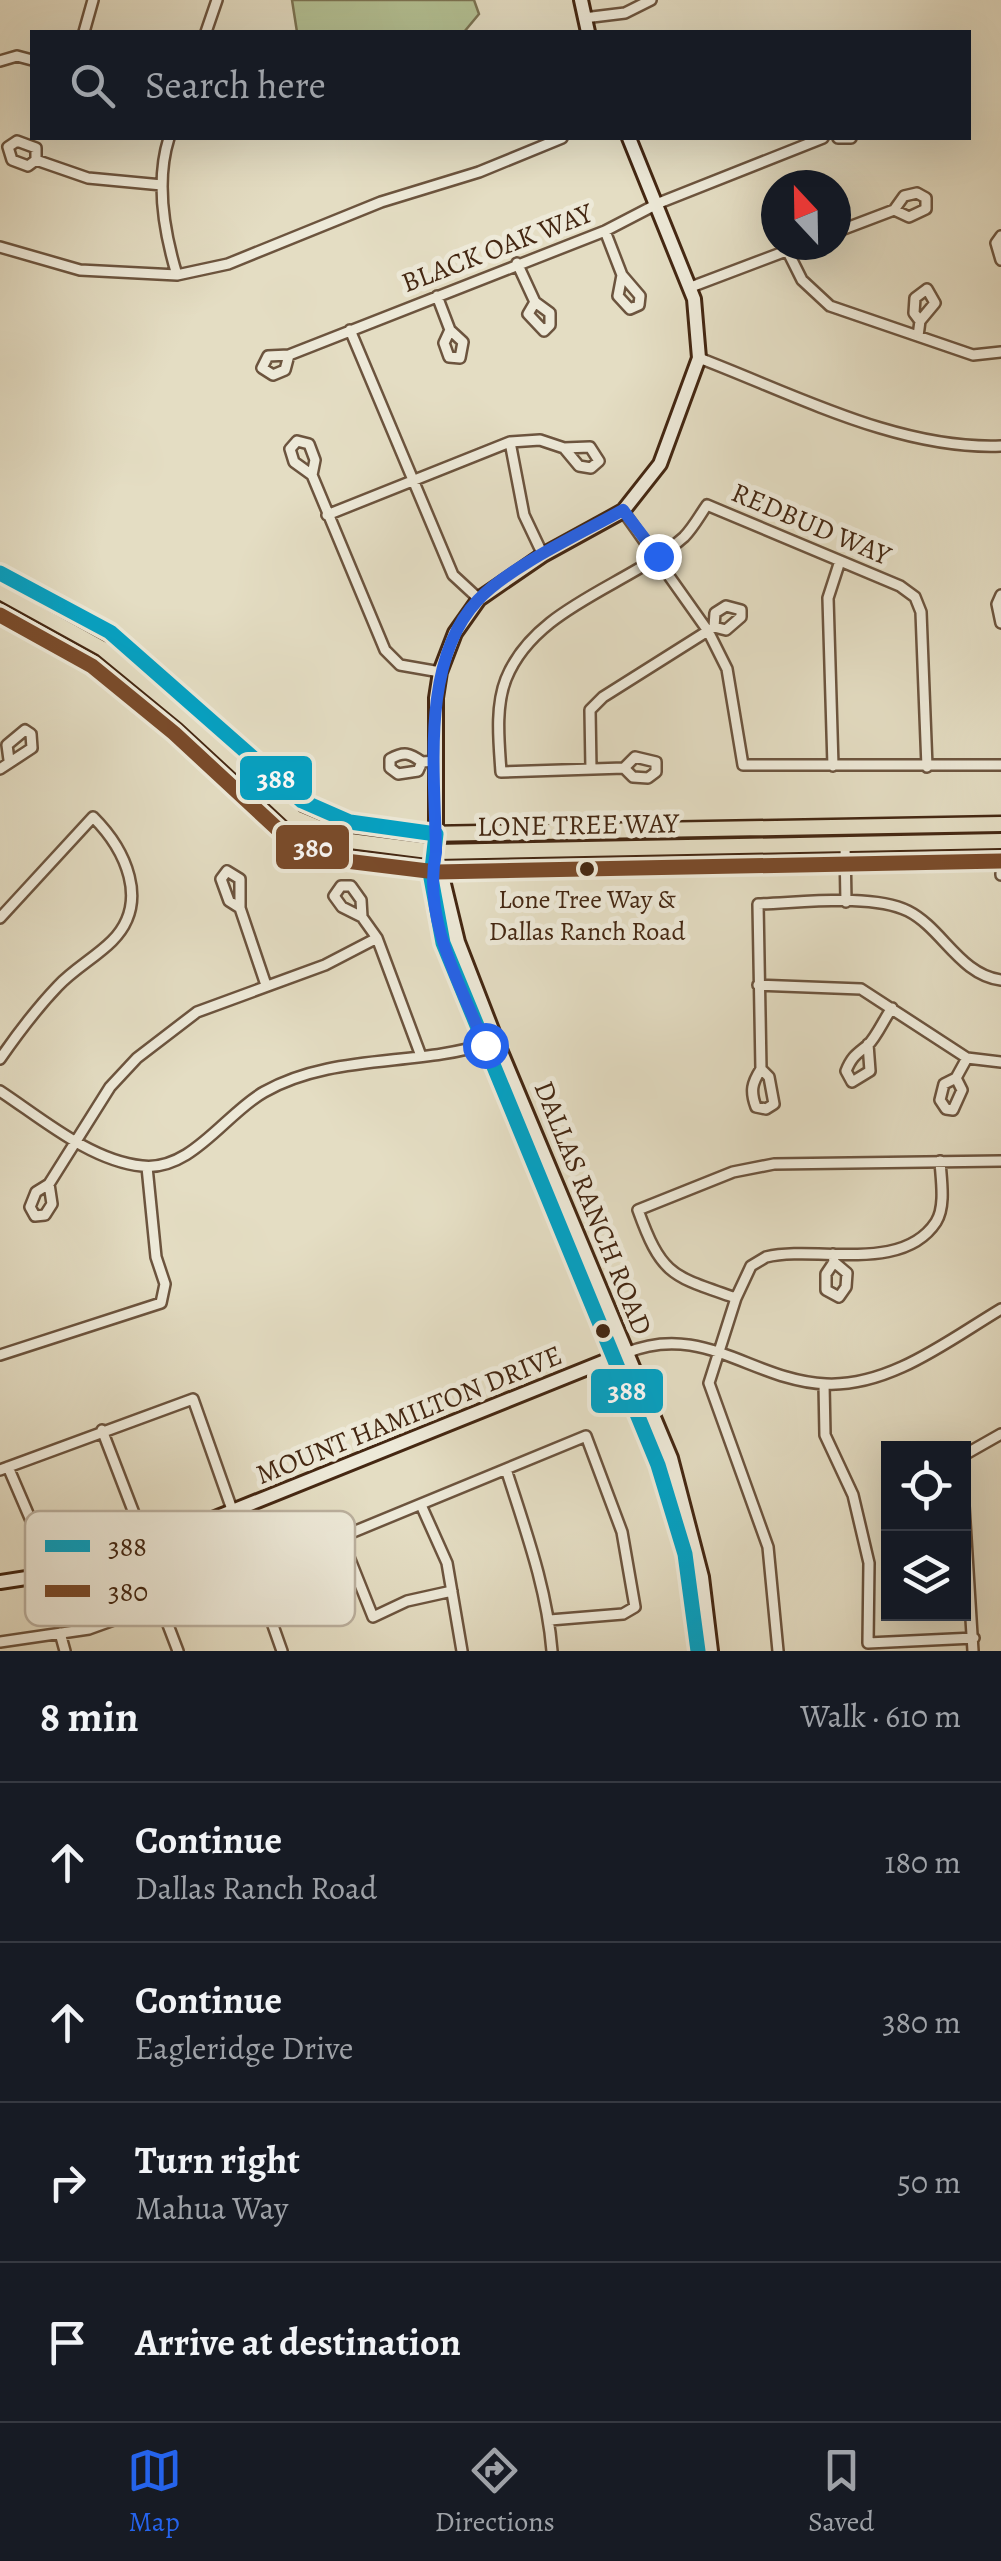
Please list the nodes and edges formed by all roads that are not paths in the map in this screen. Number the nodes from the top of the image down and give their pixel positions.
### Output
1 (93, 0) edge
2 (217, 0) edge
3 (581, 0) edge
4 (651, 0) edge
5 (584, 18) junction
6 (85, 30) edge
7 (207, 30) edge
8 (587, 30) edge
9 (30, 59) edge
10 (0, 61) edge
11 (169, 140) edge
12 (557, 140) edge
13 (629, 140) edge
14 (818, 140) edge
15 (36, 160) dead end
16 (162, 186) junction
17 (659, 204) junction
18 (894, 210) dead end
19 (851, 226) edge
20 (605, 230) junction
21 (1001, 236) edge
22 (0, 247) edge
23 (761, 260) edge
24 (792, 260) edge
25 (1001, 260) edge
26 (517, 263) junction
27 (622, 274) dead end
28 (177, 275) junction
29 (691, 287) junction
30 (436, 296) junction
31 (535, 302) dead end
32 (920, 321) dead end
33 (350, 330) junction
34 (450, 330) dead end
35 (918, 336) junction
36 (1001, 352) edge
37 (289, 355) dead end
38 (699, 358) junction
39 (510, 442) junction
40 (1001, 446) edge
41 (564, 448) dead end
42 (312, 475) dead end
43 (411, 482) junction
44 (623, 510) junction
45 (327, 515) junction
46 (543, 555) junction
47 (658, 556) junction
48 (840, 561) junction
49 (0, 573) edge
50 (0, 592) edge
51 (1001, 595) edge
52 (479, 598) junction
53 (1001, 623) edge
54 (711, 629) junction
55 (440, 672) junction
56 (8, 760) dead end
57 (437, 761) junction
58 (422, 762) dead end
59 (1001, 765) edge
60 (833, 766) junction
61 (927, 767) junction
62 (591, 768) junction
63 (624, 768) dead end
64 (0, 769) edge
65 (1001, 824) edge
66 (714, 829) junction
67 (436, 834) junction
68 (1001, 841) edge
69 (845, 844) junction
70 (641, 848) junction
71 (436, 852) junction
72 (846, 902) junction
73 (240, 908) dead end
74 (362, 917) dead end
75 (0, 918) edge
76 (377, 938) junction
77 (1001, 980) edge
78 (758, 985) junction
79 (266, 986) junction
80 (892, 1008) junction
81 (490, 1042) junction
82 (868, 1044) dead end
83 (421, 1056) junction
84 (967, 1058) junction
85 (0, 1060) edge
86 (1001, 1062) edge
87 (761, 1069) dead end
88 (956, 1078) dead end
89 (0, 1091) edge
90 (76, 1140) junction
91 (940, 1161) junction
92 (1001, 1161) edge
93 (147, 1167) junction
94 (49, 1184) dead end
95 (552, 1218) junction
96 (596, 1280) junction
97 (736, 1298) junction
98 (1001, 1309) edge
99 (720, 1353) junction
100 (0, 1356) edge
101 (620, 1356) junction
102 (824, 1384) junction
103 (102, 1430) junction
104 (1001, 1434) edge
105 (971, 1451) edge
106 (4, 1469) edge
107 (506, 1469) junction
108 (422, 1506) junction
109 (132, 1511) edge
110 (232, 1511) edge
111 (240, 1511) edge
112 (25, 1512) edge
113 (966, 1531) edge
114 (355, 1532) edge
115 (355, 1572) edge
116 (25, 1578) edge
117 (0, 1582) edge
118 (452, 1590) junction
119 (550, 1620) junction
120 (98, 1626) edge
121 (168, 1626) edge
122 (274, 1626) edge
123 (60, 1633) junction
124 (974, 1638) junction
125 (0, 1642) edge
126 (65, 1651) edge
127 (178, 1651) edge
128 (282, 1651) edge
129 (462, 1651) edge
130 (552, 1651) edge
131 (706, 1651) edge
132 (778, 1651) edge
133 (973, 1651) edge

1 - 6 street
2 - 7 street
3 - 5 street
4 - 5 street
5 - 8 street
9 - 10 street
11 - 16 street
12 - 28 street
13 - 17 street
14 - 17 street, BLACK OAK WAY
15 - 16 street
16 - 28 street
17 - 20 street, BLACK OAK WAY
17 - 29 street
18 - 19 street
20 - 26 street, BLACK OAK WAY
20 - 27 street
21 - 25 street
22 - 28 street
23 - 29 street
24 - 35 street
26 - 30 street, BLACK OAK WAY
26 - 31 street
29 - 38 street
30 - 33 street, BLACK OAK WAY
30 - 34 street
32 - 35 street
33 - 37 street, BLACK OAK WAY
33 - 43 street
35 - 36 street
38 - 40 street
38 - 44 street
39 - 41 street
39 - 43 street
39 - 46 street
42 - 45 street
43 - 45 street
43 - 52 street
44 - 46 street
44 - 47 street
45 - 55 street
46 - 52 street
47 - 48 street, REDBUD WAY
47 - 54 street
47 - 62 street
48 - 60 street
48 - 61 street, REDBUD WAY
49 - 67 main road, LONE TREE WAY
50 - 71 main road, LONE TREE WAY
51 - 53 street
52 - 55 street
54 - 60 street
54 - 62 street
55 - 57 street, DALLAS RANCH ROAD
56 - 64 street
57 - 58 street
57 - 67 street, DALLAS RANCH ROAD
59 - 61 street
60 - 61 street
62 - 63 street
65 - 66 main road, LONE TREE WAY
66 - 67 main road, LONE TREE WAY
66 - 70 main road
67 - 71 street, DALLAS RANCH ROAD
68 - 69 main road, LONE TREE WAY
69 - 70 main road, LONE TREE WAY
69 - 72 street
70 - 71 main road, LONE TREE WAY
71 - 81 street, DALLAS RANCH ROAD
72 - 77 street
72 - 78 street
73 - 79 street
74 - 76 street
75 - 85 street
76 - 79 street
76 - 83 street
78 - 80 street
78 - 87 street
79 - 90 street
80 - 82 street
80 - 84 street
81 - 83 street
81 - 95 street, DALLAS RANCH ROAD
81 - 96 street, DALLAS RANCH ROAD
83 - 93 street
84 - 86 street
84 - 88 street
89 - 90 street
90 - 93 street
90 - 94 street
91 - 92 street
91 - 97 street
91 - 97 street
93 - 100 street
95 - 96 street
95 - 101 street, DALLAS RANCH ROAD
96 - 101 street, DALLAS RANCH ROAD
97 - 99 street
98 - 102 street, MOUNT HAMILTON DRIVE
99 - 101 street, MOUNT HAMILTON DRIVE
99 - 102 street, MOUNT HAMILTON DRIVE
99 - 132 street
101 - 111 street, MOUNT HAMILTON DRIVE
101 - 131 street, DALLAS RANCH ROAD
102 - 124 street
103 - 106 street
103 - 109 street
103 - 110 street
104 - 105 street
106 - 112 street
107 - 108 street
107 - 119 street
107 - 119 street
108 - 114 street
108 - 118 street
113 - 124 street
115 - 118 street
116 - 117 street, MOUNT HAMILTON DRIVE
118 - 129 street
119 - 130 street
120 - 123 street
121 - 127 street
122 - 128 street
123 - 125 street
123 - 126 street
124 - 133 street

